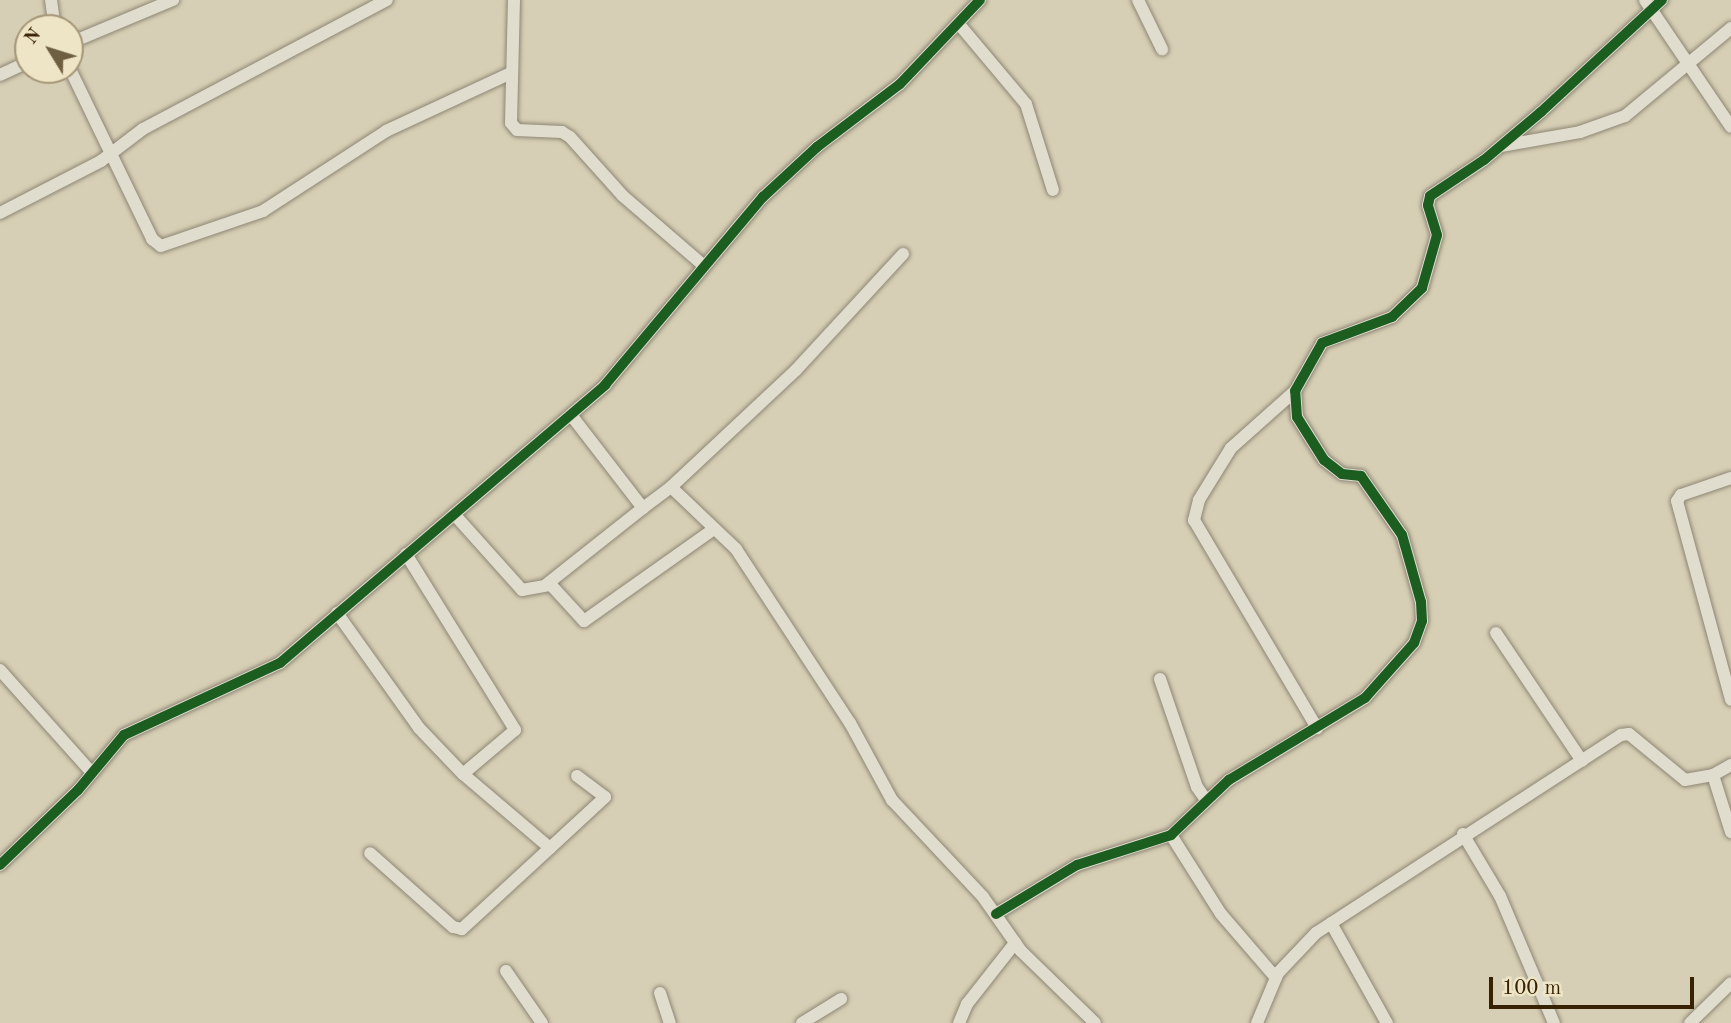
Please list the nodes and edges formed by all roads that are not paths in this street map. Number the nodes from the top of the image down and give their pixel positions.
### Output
1 (173, 0) edge
2 (387, 0) edge
3 (514, 0) edge
4 (980, 0) edge
5 (1138, 0) edge
6 (1653, 3) edge
7 (958, 23) junction
8 (1731, 28) edge
9 (84, 37) edge
10 (1163, 49) dead end
11 (1690, 64) junction
12 (509, 74) junction
13 (77, 84) edge
14 (1731, 127) edge
15 (1499, 146) junction
16 (110, 154) junction
17 (1053, 190) dead end
18 (0, 213) edge
19 (903, 254) dead end
20 (703, 265) junction
21 (1295, 391) junction
22 (571, 415) junction
23 (1731, 478) edge
24 (671, 487) junction
25 (643, 508) junction
26 (454, 514) junction
27 (715, 529) junction
28 (406, 554) junction
29 (547, 584) junction
30 (337, 613) junction
31 (1496, 633) dead end
32 (0, 670) edge
33 (1160, 680) dead end
34 (1731, 700) edge
35 (1317, 728) junction
36 (1582, 761) junction
37 (1731, 765) edge
38 (92, 773) junction
39 (463, 774) junction
40 (1713, 775) junction
41 (577, 776) dead end
42 (1206, 800) junction
43 (1731, 832) edge
44 (1463, 834) junction
45 (1171, 835) junction
46 (550, 848) junction
47 (370, 853) dead end
48 (0, 865) edge
49 (996, 914) junction
50 (1331, 923) junction
51 (1015, 943) junction
52 (506, 971) dead end
53 (1276, 978) junction
54 (1731, 983) edge
55 (660, 993) dead end
56 (841, 999) dead end
57 (542, 1023) edge
58 (670, 1023) edge
59 (802, 1023) edge
60 (959, 1023) edge
61 (1095, 1023) edge
62 (1257, 1023) edge
63 (1387, 1023) edge
64 (1554, 1023) edge
65 (1690, 1023) edge

1 - 9 street
2 - 16 street
3 - 12 street
4 - 7 street
5 - 10 street
6 - 11 street
6 - 15 street
7 - 17 street
7 - 20 street
8 - 11 street
11 - 14 street
11 - 15 street
12 - 16 street
12 - 20 street
13 - 16 street
15 - 21 street
16 - 18 street
19 - 24 street
20 - 22 street
21 - 35 street
21 - 35 street
22 - 25 street
22 - 26 street
23 - 34 street
24 - 25 street
24 - 27 street
25 - 29 street
26 - 28 street
26 - 29 street
27 - 29 street
27 - 49 street
28 - 30 street
28 - 39 street
30 - 38 street
30 - 39 street
31 - 36 street
32 - 38 street
33 - 42 street
35 - 42 street
36 - 40 street
36 - 44 street
37 - 40 street
38 - 48 street
39 - 46 street
40 - 43 street
41 - 46 street
42 - 45 street
44 - 50 street
44 - 64 street
45 - 49 street
45 - 53 street
46 - 47 street
49 - 51 street
50 - 53 street
50 - 63 street
51 - 60 street
51 - 61 street
52 - 57 street
53 - 62 street
54 - 65 street
55 - 58 street
56 - 59 street

